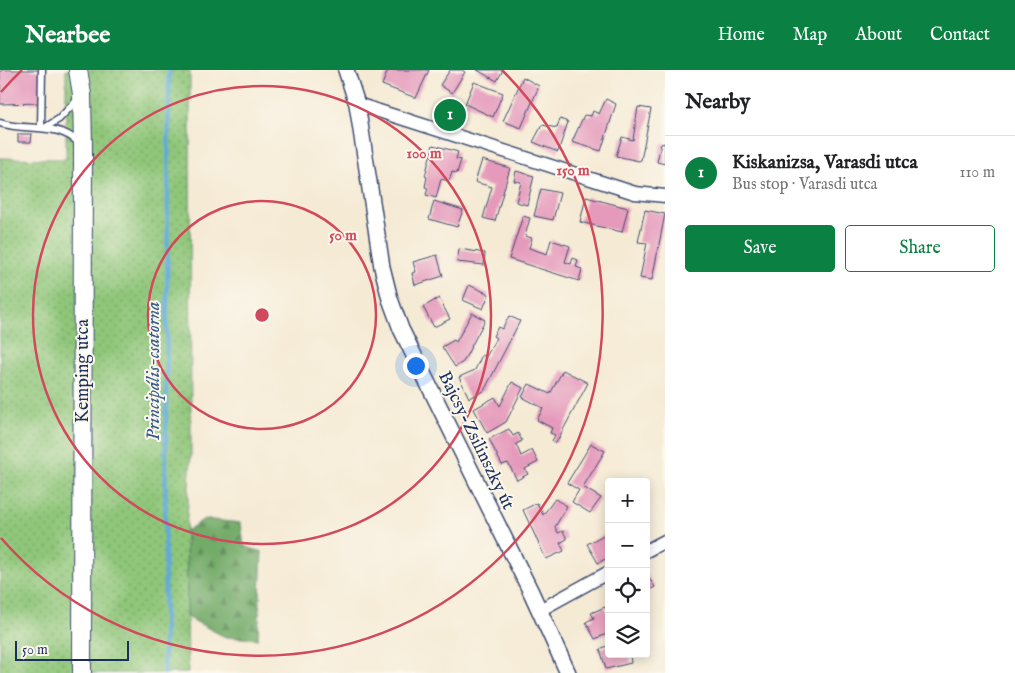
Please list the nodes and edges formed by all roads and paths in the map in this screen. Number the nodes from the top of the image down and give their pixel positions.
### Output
1 (42, 70) edge
2 (78, 70) edge
3 (346, 70) edge
4 (82, 94) junction
5 (357, 104) junction
6 (0, 123) edge
7 (43, 128) junction
8 (83, 147) junction
9 (665, 196) edge
10 (665, 541) edge
11 (650, 549) edge
12 (605, 574) edge
13 (540, 610) junction
14 (82, 673) edge
15 (568, 673) edge

1 - 7 lane
2 - 4 main road, Kemping utca
3 - 5 street, Bajcsy-Zsilinszky út
4 - 7 lane
4 - 8 main road, Kemping utca
5 - 9 street
5 - 13 street, Bajcsy-Zsilinszky út
6 - 7 lane
7 - 8 lane
8 - 14 main road, Kemping utca
10 - 11 street
12 - 13 street
13 - 15 street, Bajcsy-Zsilinszky út

